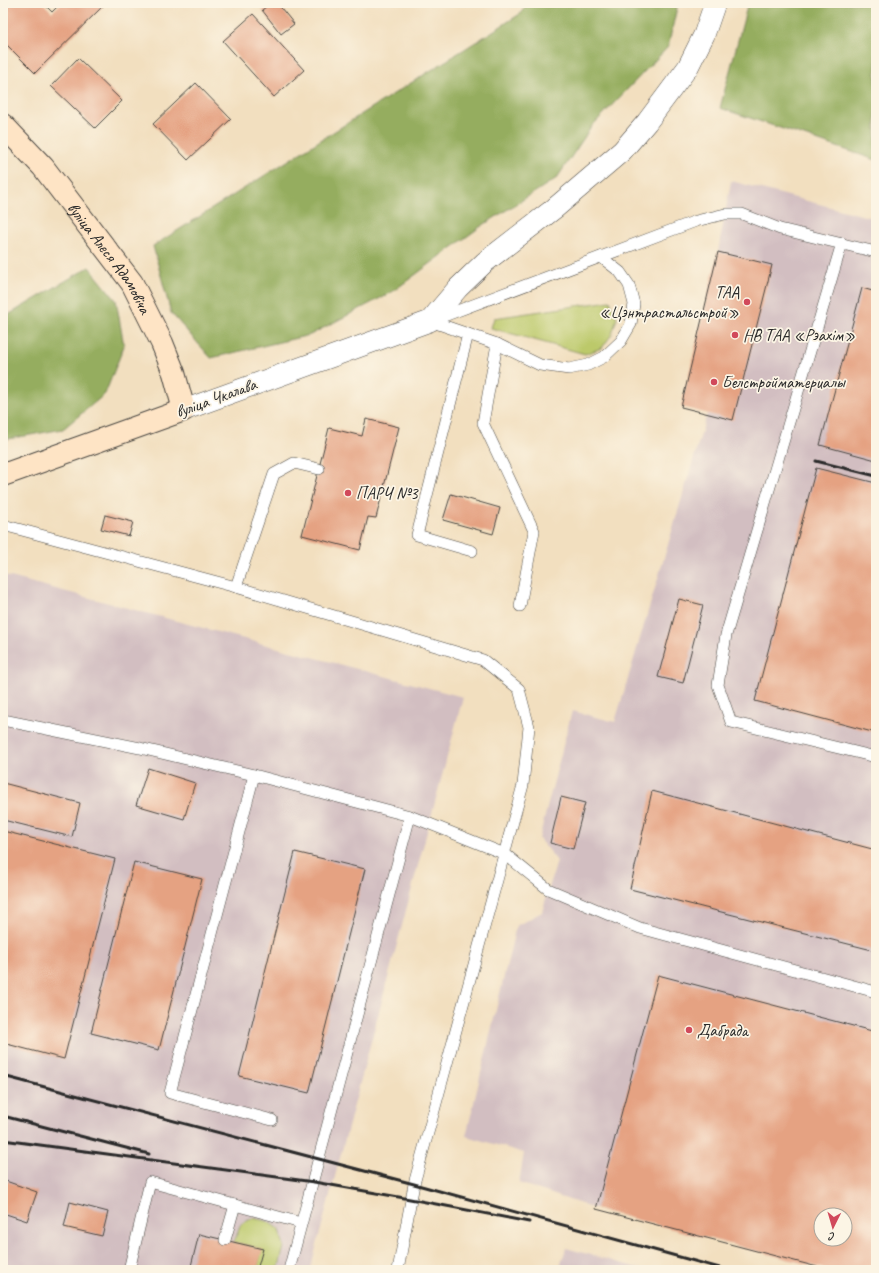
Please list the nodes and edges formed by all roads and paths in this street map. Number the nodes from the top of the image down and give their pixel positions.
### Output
1 (715, 3) edge
2 (3, 125) edge
3 (842, 243) junction
4 (876, 252) edge
5 (601, 257) junction
6 (430, 321) junction
7 (468, 334) junction
8 (497, 344) junction
9 (184, 410) junction
10 (320, 469) dead end
11 (3, 475) edge
12 (3, 525) edge
13 (472, 551) dead end
14 (236, 587) junction
15 (520, 606) dead end
16 (3, 720) edge
17 (876, 757) edge
18 (254, 775) junction
19 (410, 816) junction
20 (505, 854) junction
21 (876, 992) edge
22 (272, 1120) dead end
23 (235, 1205) junction
24 (302, 1222) junction
25 (225, 1240) dead end
26 (129, 1270) edge
27 (289, 1270) edge
28 (398, 1270) edge

1 - 6 street
2 - 9 street, вуліца Алеся Адамовіча
3 - 4 lane
3 - 5 lane
3 - 17 lane
5 - 6 lane
5 - 8 lane
6 - 7 lane
6 - 9 street, вуліца Чкалава
7 - 8 lane
7 - 13 lane
8 - 15 lane
9 - 11 street, вуліца Чкалава
10 - 14 lane
12 - 14 lane
14 - 20 lane
16 - 18 lane
18 - 19 lane
18 - 22 lane
19 - 20 lane
19 - 24 lane
20 - 21 lane
20 - 28 lane
23 - 24 lane
23 - 25 lane
23 - 26 lane
24 - 27 lane

